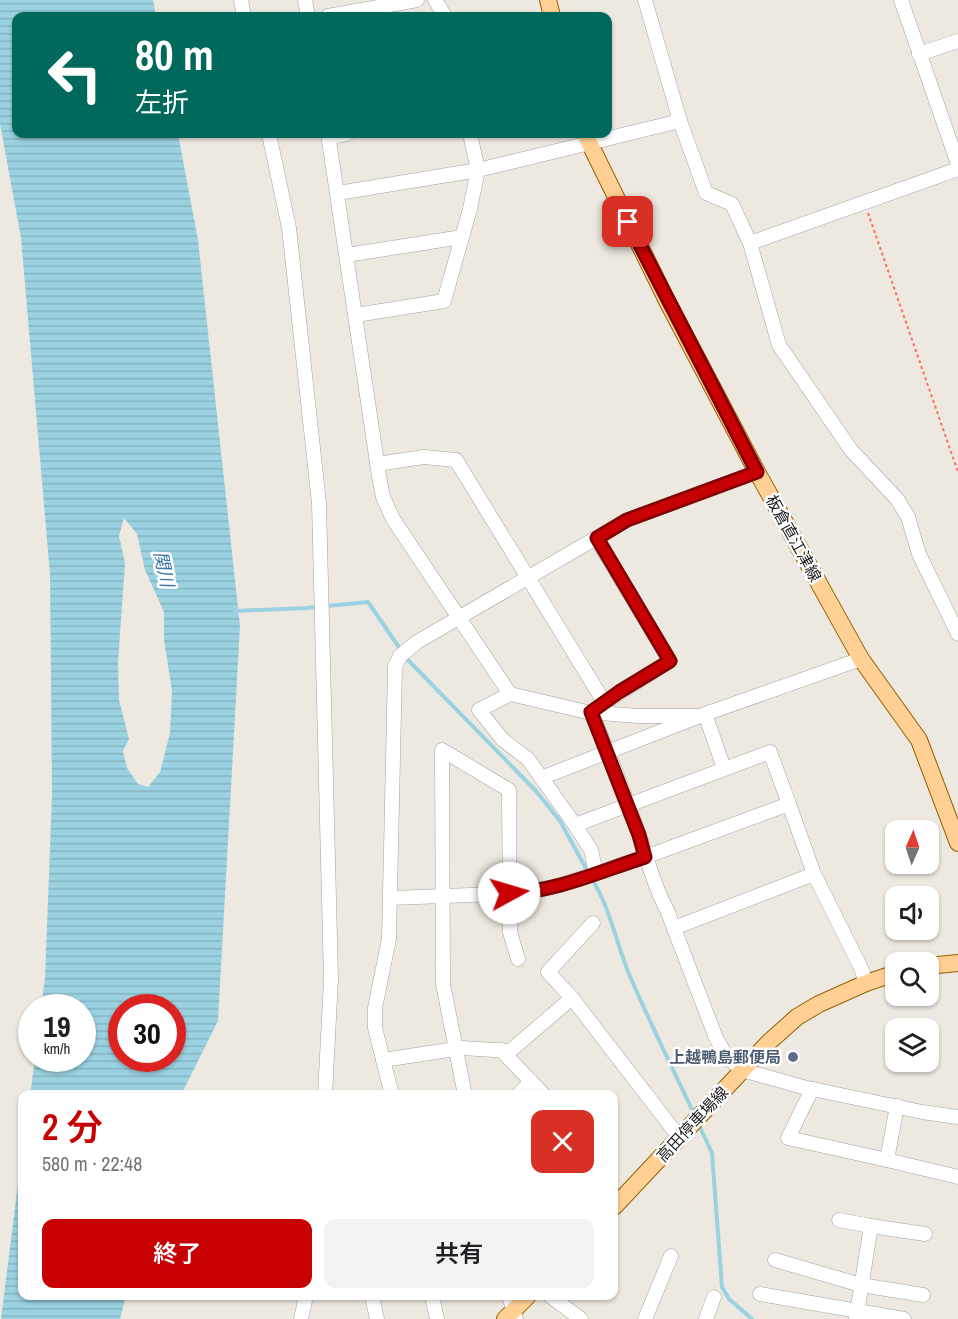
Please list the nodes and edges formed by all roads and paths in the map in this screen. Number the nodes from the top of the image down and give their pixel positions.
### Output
1 (417, 0) edge
2 (645, 0) edge
3 (901, 0) edge
4 (350, 12) edge
5 (958, 41) edge
6 (920, 54) junction
7 (680, 121) junction
8 (612, 134) edge
9 (270, 138) edge
10 (329, 138) edge
11 (471, 138) edge
12 (587, 139) edge
13 (958, 164) edge
14 (958, 169) edge
15 (478, 170) junction
16 (338, 193) junction
17 (864, 202) junction
18 (462, 237) junction
19 (750, 243) junction
20 (347, 255) junction
21 (356, 315) junction
22 (377, 464) junction
23 (757, 472) junction
24 (958, 472) edge
25 (597, 538) junction
26 (528, 577) junction
27 (459, 617) junction
28 (958, 634) edge
29 (861, 659) junction
30 (510, 694) junction
31 (604, 702) junction
32 (591, 712) junction
33 (702, 715) junction
34 (608, 751) junction
35 (724, 768) junction
36 (541, 778) junction
37 (628, 804) junction
38 (789, 804) junction
39 (575, 825) junction
40 (958, 843) edge
41 (645, 857) junction
42 (596, 873) junction
43 (814, 874) junction
44 (509, 893) junction
45 (443, 896) junction
46 (391, 898) junction
47 (593, 923) dead end
48 (674, 928) junction
49 (518, 959) dead end
50 (958, 963) edge
51 (939, 965) edge
52 (885, 977) edge
53 (866, 983) junction
54 (572, 998) junction
55 (456, 1049) junction
56 (501, 1050) junction
57 (383, 1060) junction
58 (742, 1070) junction
59 (531, 1081) junction
60 (812, 1089) junction
61 (325, 1090) edge
62 (391, 1090) edge
63 (464, 1090) edge
64 (523, 1090) edge
65 (539, 1090) edge
66 (897, 1106) junction
67 (958, 1117) edge
68 (679, 1137) junction
69 (887, 1160) junction
70 (958, 1177) edge
71 (618, 1203) edge
72 (839, 1220) dead end
73 (871, 1226) junction
74 (925, 1234) dead end
75 (671, 1256) dead end
76 (775, 1260) dead end
77 (861, 1285) junction
78 (760, 1294) dead end
79 (923, 1295) dead end
80 (714, 1297) dead end
81 (305, 1300) edge
82 (373, 1300) edge
83 (433, 1300) edge
84 (523, 1300) edge
85 (555, 1300) edge
86 (510, 1311) edge
87 (856, 1315) edge
88 (301, 1319) edge
89 (376, 1319) edge
90 (437, 1319) edge
91 (581, 1319) edge
92 (645, 1319) edge
93 (706, 1319) edge
94 (904, 1319) edge

1 - 4 street
2 - 7 street
3 - 6 street
5 - 6 street
6 - 13 street
7 - 8 street
7 - 19 street
9 - 61 street
10 - 16 street
11 - 15 street
12 - 15 street
12 - 23 main road, 板倉直江津線
14 - 17 street
15 - 16 street
15 - 18 street
16 - 20 street
17 - 19 street
17 - 24 path
18 - 20 street
18 - 21 street
19 - 28 street
20 - 21 street
21 - 22 street
22 - 26 street
22 - 27 street
23 - 25 street
23 - 29 main road, 板倉直江津線
25 - 26 street
25 - 31 street
26 - 27 street
26 - 31 street
27 - 30 street
27 - 46 street
29 - 33 street
29 - 40 main road, 板倉直江津線
30 - 32 street
30 - 36 street
31 - 32 street
32 - 33 street
32 - 34 street
33 - 34 street
33 - 35 street
34 - 36 street
34 - 37 street
35 - 37 street
35 - 38 street
36 - 39 street
37 - 39 street
37 - 41 street
38 - 41 street
38 - 43 street
39 - 42 street
41 - 42 street
41 - 48 street
42 - 44 street
43 - 48 street
43 - 53 street
44 - 45 street
44 - 45 street
44 - 49 street
45 - 46 street
45 - 55 street
46 - 57 street
47 - 54 street
48 - 58 street
50 - 51 main road
52 - 53 main road, 高田停車場線
53 - 58 main road, 高田停車場線
54 - 56 street
54 - 68 street
55 - 56 street
55 - 57 street
55 - 63 street
56 - 59 street
57 - 62 street
58 - 60 street
58 - 68 main road, 高田停車場線
59 - 64 street
59 - 65 street
60 - 66 street
60 - 69 street
66 - 67 street
66 - 69 street
68 - 71 main road, 高田停車場線
69 - 70 street
72 - 73 street
73 - 74 street
73 - 77 street
75 - 92 street
76 - 77 street
77 - 79 street
77 - 87 street
78 - 87 street
80 - 93 street
81 - 88 street
82 - 89 street
83 - 90 street
84 - 86 main road
85 - 91 street
87 - 94 street

